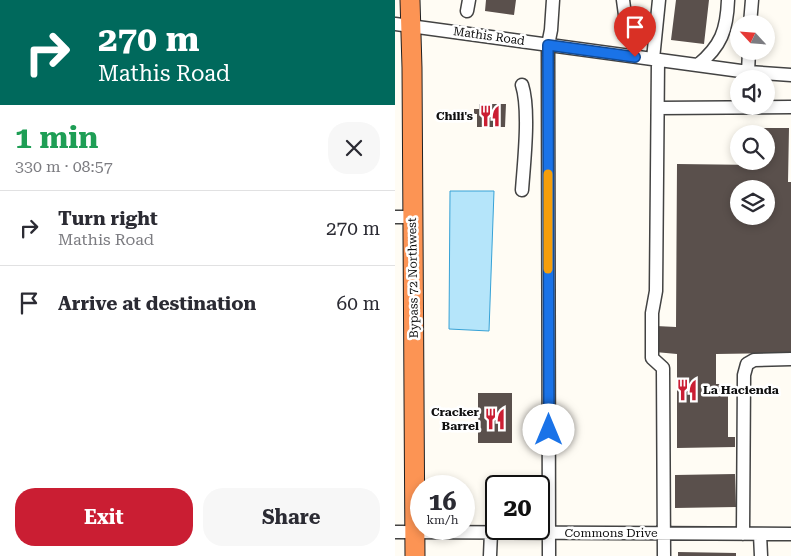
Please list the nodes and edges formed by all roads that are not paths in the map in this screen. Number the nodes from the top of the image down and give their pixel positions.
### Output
1 (410, 0) edge
2 (553, 0) edge
3 (623, 0) edge
4 (659, 0) edge
5 (728, 0) edge
6 (752, 0) edge
7 (625, 15) dead end
8 (751, 15) edge
9 (403, 25) edge
10 (548, 45) junction
11 (656, 59) junction
12 (698, 65) junction
13 (734, 70) edge
14 (775, 74) edge
15 (791, 75) edge
16 (522, 85) dead end
17 (791, 107) edge
18 (525, 108) junction
19 (548, 108) junction
20 (658, 108) junction
21 (522, 190) dead end
22 (404, 217) edge
23 (791, 359) edge
24 (414, 475) edge
25 (549, 475) edge
26 (395, 532) edge
27 (410, 532) edge
28 (550, 533) edge
29 (664, 534) junction
30 (743, 534) junction
31 (760, 534) junction
32 (791, 534) edge
33 (416, 540) edge
34 (491, 540) edge
35 (549, 540) edge
36 (415, 556) edge
37 (490, 556) edge
38 (549, 556) edge
39 (664, 556) edge
40 (761, 556) edge

1 - 9 highway, Bypass 72 Northwest
2 - 10 street
3 - 7 street
4 - 11 street
5 - 12 street
6 - 8 street
9 - 10 street, Mathis Road
9 - 22 highway, Bypass 72 Northwest
10 - 11 street, Mathis Road
10 - 19 street
11 - 12 street, Mathis Road
11 - 20 street
12 - 13 street, Mathis Road
14 - 15 street, Mathis Road
16 - 18 street
17 - 20 street
18 - 19 street
18 - 21 street
19 - 25 street
20 - 29 street
22 - 24 highway, Bypass 72 Northwest
23 - 30 street
26 - 27 street, Commons Drive
28 - 29 street, Commons Drive
29 - 30 street, Commons Drive
29 - 39 street
30 - 31 street, Commons Drive
31 - 32 street, Commons Drive
31 - 40 street
33 - 36 highway, Bypass 72 Northwest
34 - 37 street
35 - 38 street

